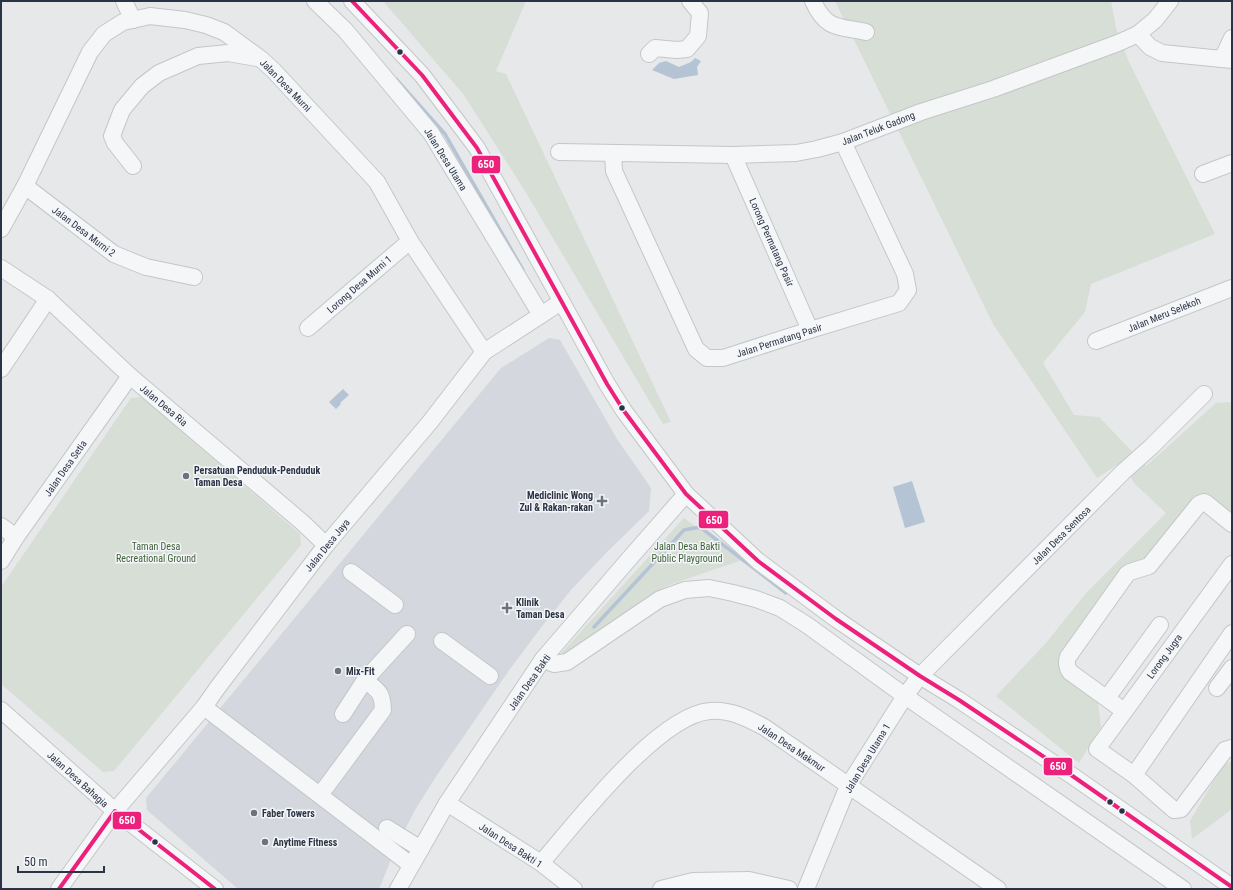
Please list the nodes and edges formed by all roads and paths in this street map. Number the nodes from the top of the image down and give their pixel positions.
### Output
1 (124, 1) edge
2 (315, 1) edge
3 (690, 1) edge
4 (813, 1) edge
5 (1170, 1) edge
6 (358, 2) edge
7 (133, 20) junction
8 (866, 32) dead end
9 (1138, 34) junction
10 (1232, 38) edge
11 (649, 54) dead end
12 (261, 59) junction
13 (1227, 59) edge
14 (843, 142) junction
15 (558, 152) dead end
16 (613, 152) junction
17 (733, 155) junction
18 (1232, 163) edge
19 (133, 166) dead end
20 (1203, 174) dead end
21 (25, 186) junction
22 (1, 229) edge
23 (410, 240) junction
24 (1, 268) edge
25 (194, 277) dead end
26 (1232, 288) edge
27 (48, 299) junction
28 (561, 302) junction
29 (541, 315) junction
30 (308, 328) dead end
31 (810, 330) junction
32 (1096, 341) dead end
33 (484, 352) junction
34 (1, 368) edge
35 (130, 376) junction
36 (1204, 394) dead end
37 (686, 494) junction
38 (1232, 524) edge
39 (1, 526) edge
40 (16, 537) junction
41 (326, 545) junction
42 (1, 561) edge
43 (1232, 564) edge
44 (351, 572) dead end
45 (395, 605) dead end
46 (1160, 625) dead end
47 (1232, 633) edge
48 (407, 634) dead end
49 (442, 641) dead end
50 (544, 659) junction
51 (1232, 668) edge
52 (490, 676) dead end
53 (920, 676) junction
54 (365, 680) junction
55 (1218, 688) dead end
56 (905, 696) junction
57 (1107, 698) junction
58 (204, 706) junction
59 (1, 710) edge
60 (1124, 711) junction
61 (343, 714) dead end
62 (1232, 748) edge
63 (1134, 775) junction
64 (848, 786) junction
65 (320, 795) junction
66 (447, 803) junction
67 (115, 811) junction
68 (387, 828) dead end
69 (421, 849) junction
70 (541, 863) junction
71 (411, 865) junction
72 (1232, 887) edge
73 (59, 889) edge
74 (215, 889) edge
75 (398, 889) edge
76 (574, 889) edge
77 (661, 889) edge
78 (789, 889) edge
79 (806, 889) edge
80 (998, 889) edge
81 (1183, 889) edge

1 - 7 street
2 - 29 street, Jalan Desa Utama
3 - 11 street
4 - 8 street
5 - 9 street, Jalan Teluk Gadong
6 - 28 street
7 - 12 street, Jalan Desa Murni
7 - 21 street, Jalan Desa Murni
9 - 13 street
9 - 14 street, Jalan Teluk Gadong
10 - 13 street
12 - 19 street
12 - 23 street, Jalan Desa Murni
14 - 17 street, Jalan Teluk Gadong
14 - 31 street, Jalan Permatang Pasir
15 - 16 street, Jalan Teluk Gadong
16 - 17 street, Jalan Teluk Gadong
16 - 31 street, Jalan Permatang Pasir
17 - 31 street, Lorong Permatang Pasir
18 - 20 street
21 - 22 street, Jalan Desa Murni
21 - 25 street, Jalan Desa Murni 2
23 - 30 street, Lorong Desa Murni 1
23 - 33 street, Jalan Desa Murni
24 - 27 street, Jalan Desa Ria
26 - 32 street, Jalan Meru Selekoh
27 - 34 street
27 - 35 street, Jalan Desa Ria
28 - 29 street, Jalan Desa Jaya
28 - 37 street
29 - 33 street, Jalan Desa Jaya
33 - 41 street, Jalan Desa Jaya
35 - 40 street, Jalan Desa Setia
35 - 41 street, Jalan Desa Ria
36 - 53 street, Jalan Desa Sentosa
37 - 50 street, Jalan Desa Bakti
37 - 53 street
38 - 57 street
39 - 40 street
40 - 42 street, Jalan Desa Setia
41 - 58 street, Jalan Desa Jaya
43 - 60 street, Lorong Jugra
44 - 45 street
46 - 57 street
47 - 63 street
48 - 54 street
49 - 52 street
50 - 56 street
50 - 66 street, Jalan Desa Bakti
51 - 55 street
53 - 56 street, Jalan Desa Utama 1
53 - 72 street
54 - 61 street
54 - 65 street
56 - 64 street, Jalan Desa Utama 1
56 - 81 street
57 - 60 street
58 - 65 street
58 - 67 street, Jalan Desa Jaya
59 - 67 street, Jalan Desa Bahagia
60 - 63 street, Lorong Jugra
62 - 63 street
64 - 70 street, Jalan Desa Makmur
64 - 79 street, Jalan Desa Utama 1
64 - 80 street, Jalan Desa Makmur
65 - 71 street
66 - 69 street, Jalan Desa Bakti
66 - 70 street, Jalan Desa Bakti 1
67 - 73 street, Jalan Desa Jaya
67 - 74 street, Jalan Desa Bahagia
68 - 69 street
69 - 71 street, Jalan Desa Bakti
70 - 76 street, Jalan Desa Bakti 1
71 - 75 street, Jalan Desa Bakti
77 - 78 street

